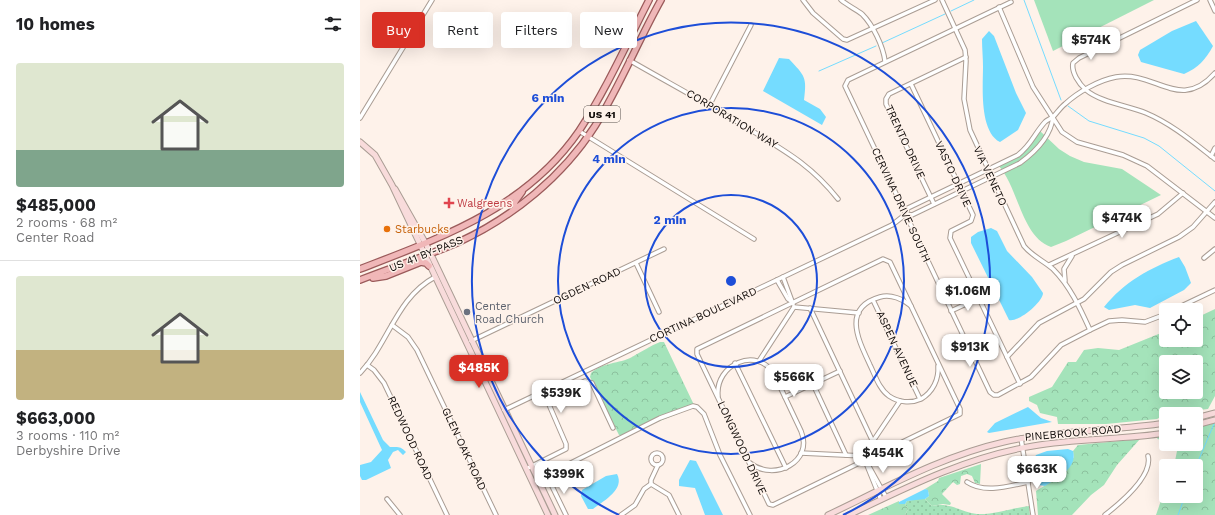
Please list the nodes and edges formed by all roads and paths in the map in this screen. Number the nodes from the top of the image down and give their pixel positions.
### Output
1 (432, 0) edge
2 (649, 0) edge
3 (659, 0) edge
4 (803, 0) edge
5 (841, 0) edge
6 (934, 0) edge
7 (942, 0) edge
8 (1197, 0) edge
9 (1210, 0) edge
10 (1011, 2) dead end
11 (999, 7) junction
12 (1215, 11) edge
13 (637, 23) edge
14 (751, 26) dead end
15 (956, 28) junction
16 (873, 29) junction
17 (624, 48) edge
18 (627, 48) edge
19 (966, 57) junction
20 (629, 60) junction
21 (886, 62) junction
22 (1215, 73) edge
23 (911, 84) junction
24 (1086, 90) junction
25 (709, 106) junction
26 (360, 117) edge
27 (1053, 117) junction
28 (578, 131) junction
29 (588, 137) junction
30 (360, 142) edge
31 (1215, 148) edge
32 (1211, 156) junction
33 (1215, 159) edge
34 (988, 170) junction
35 (991, 177) junction
36 (958, 184) junction
37 (392, 185) junction
38 (526, 187) junction
39 (962, 191) junction
40 (1183, 193) junction
41 (931, 197) junction
42 (838, 199) dead end
43 (1215, 202) edge
44 (934, 204) junction
45 (516, 208) junction
46 (1207, 211) junction
47 (906, 214) junction
48 (1215, 218) edge
49 (754, 239) dead end
50 (426, 244) junction
51 (420, 246) junction
52 (664, 249) dead end
53 (1215, 249) edge
54 (431, 253) junction
55 (1075, 254) junction
56 (425, 256) junction
57 (1204, 258) dead end
58 (636, 263) junction
59 (1049, 265) junction
60 (429, 266) junction
61 (360, 270) edge
62 (435, 277) junction
63 (783, 277) junction
64 (360, 280) edge
65 (777, 280) junction
66 (360, 284) edge
67 (1067, 286) junction
68 (1215, 290) edge
69 (979, 298) junction
70 (874, 300) junction
71 (792, 302) junction
72 (1077, 303) junction
73 (1188, 303) edge
74 (794, 307) junction
75 (810, 308) junction
76 (913, 308) junction
77 (951, 311) junction
78 (659, 312) dead end
79 (859, 313) junction
80 (1159, 317) edge
81 (392, 325) junction
82 (1090, 330) junction
83 (469, 342) junction
84 (1007, 357) junction
85 (759, 361) junction
86 (938, 362) junction
87 (735, 363) junction
88 (367, 365) junction
89 (840, 371) junction
90 (360, 373) edge
91 (813, 384) junction
92 (1020, 384) junction
93 (785, 397) junction
94 (920, 399) junction
95 (900, 401) junction
96 (720, 402) junction
97 (505, 409) junction
98 (499, 412) junction
99 (1215, 413) edge
100 (1203, 416) edge
101 (1215, 420) edge
102 (1203, 423) edge
103 (1159, 424) edge
104 (613, 428) dead end
105 (1159, 434) edge
106 (1021, 438) junction
107 (873, 442) junction
108 (1022, 448) junction
109 (801, 453) junction
110 (846, 455) junction
111 (1148, 456) dead end
112 (746, 458) junction
113 (864, 458) junction
114 (658, 465) dead end
115 (532, 466) junction
116 (786, 468) junction
117 (526, 469) junction
118 (967, 482) dead end
119 (1028, 482) junction
120 (651, 484) junction
121 (880, 490) junction
122 (884, 498) junction
123 (387, 499) dead end
124 (562, 507) junction
125 (565, 514) edge
126 (400, 515) edge
127 (447, 515) edge
128 (496, 515) edge
129 (548, 515) edge
130 (555, 515) edge
131 (621, 515) edge
132 (679, 515) edge
133 (750, 515) edge
134 (828, 515) edge
135 (849, 515) edge
136 (1033, 515) edge
137 (1105, 515) edge

1 - 26 street
2 - 13 main road, US 41 BY-PASS / US 41
3 - 20 main road, US 41 BY-PASS / US 41
4 - 16 street
5 - 16 street
6 - 16 street
7 - 15 street, VIA VENETO
8 - 24 street
9 - 12 street
10 - 11 street, CERVINA DRIVE SOUTH
11 - 15 street, CERVINA DRIVE SOUTH
11 - 27 street
14 - 25 street
15 - 19 street, VIA VENETO
15 - 21 street, CERVINA DRIVE SOUTH
16 - 21 street
17 - 28 main road, US 41 BY-PASS / US 41
18 - 20 main road
19 - 23 street, TRENTO DRIVE
19 - 34 street, VIA VENETO
20 - 25 street, CORPORATION WAY
20 - 29 main road, US 41 BY-PASS / US 41
21 - 47 street, CERVINA DRIVE SOUTH
22 - 24 street, CORTINA BOULEVARD
23 - 36 street, VASTO DRIVE
23 - 41 street, TRENTO DRIVE
24 - 27 street, CORTINA BOULEVARD
24 - 32 street
25 - 42 street, CORPORATION WAY
27 - 34 street, CORTINA BOULEVARD
27 - 35 street, CORTINA BOULEVARD
27 - 40 street
28 - 29 street
28 - 38 main road, US 41 BY-PASS / US 41
29 - 45 main road, US 41 BY-PASS / US 41
29 - 49 street
30 - 37 street
31 - 32 street
32 - 33 street
34 - 35 street, VIA VENETO
34 - 36 street, CORTINA BOULEVARD
35 - 39 street, CORTINA BOULEVARD
35 - 59 street, VIA VENETO
36 - 39 street, VASTO DRIVE
36 - 41 street, CORTINA BOULEVARD
37 - 50 street
37 - 51 street
38 - 45 main road
38 - 50 main road, US 41 BY-PASS / US 41
39 - 44 street, CORTINA BOULEVARD
39 - 69 street, VASTO DRIVE
40 - 46 street
40 - 55 street
41 - 44 street, TRENTO DRIVE
41 - 47 street, CORTINA BOULEVARD
43 - 46 street
44 - 47 street, CORTINA BOULEVARD
45 - 54 main road, US 41 BY-PASS / US 41
46 - 48 street
46 - 72 street
47 - 63 street, CORTINA BOULEVARD
47 - 77 street, CERVINA DRIVE SOUTH
50 - 51 main road, US 41 BY-PASS / US 41
50 - 54 street
51 - 56 street
51 - 61 main road, US 41 BY-PASS / US 41
52 - 58 street, OGDEN ROAD
53 - 57 street
54 - 56 main road, US 41 BY-PASS / US 41
54 - 83 street
55 - 59 street
55 - 67 street
56 - 60 street
56 - 64 main road, US 41 BY-PASS / US 41
58 - 78 street
58 - 83 street, OGDEN ROAD
59 - 67 street, VIA VENETO
60 - 62 street
60 - 66 main road
62 - 81 street
62 - 83 street
63 - 65 street, CORTINA BOULEVARD
63 - 71 street
65 - 71 street
65 - 97 street, CORTINA BOULEVARD
67 - 72 street, VIA VENETO
68 - 73 street
69 - 77 street
69 - 84 street, VASTO DRIVE
70 - 76 street
70 - 79 street
70 - 94 street, ASPEN AVENUE
71 - 74 street
71 - 76 street, LONGWOOD DRIVE
71 - 96 street, LONGWOOD DRIVE
72 - 82 street, VIA VENETO
72 - 84 street
74 - 75 street
74 - 85 street
75 - 79 street
75 - 89 street
76 - 86 street, LONGWOOD DRIVE
77 - 92 street, CERVINA DRIVE SOUTH
79 - 95 street
80 - 82 street, CERVINA DRIVE SOUTH
81 - 88 street
81 - 128 street, GLEN OAK ROAD
82 - 92 street, CERVINA DRIVE SOUTH
83 - 97 street
83 - 98 street
84 - 92 street, VASTO DRIVE
85 - 87 street
85 - 93 street
86 - 94 street
86 - 113 street, LONGWOOD DRIVE
87 - 96 street
87 - 116 street
88 - 90 street
88 - 127 street, REDWOOD ROAD
89 - 91 street
89 - 107 street
91 - 93 street
91 - 110 street
93 - 109 street
94 - 95 street
95 - 107 street
96 - 112 street, LONGWOOD DRIVE
97 - 98 street, CORTINA BOULEVARD
97 - 115 street
98 - 117 street
99 - 100 street
101 - 102 street
103 - 106 street, PINEBROOK ROAD
104 - 115 street
105 - 108 street, PINEBROOK ROAD
106 - 108 street
106 - 121 street, PINEBROOK ROAD
107 - 113 street
108 - 119 street
108 - 122 street, PINEBROOK ROAD
109 - 110 street
109 - 116 street
110 - 113 street
111 - 137 street
112 - 113 street, LONGWOOD DRIVE
112 - 116 street
113 - 121 street
114 - 120 street
115 - 117 street
115 - 130 street
117 - 129 street
118 - 119 street
119 - 136 street
120 - 131 street
120 - 132 street
121 - 122 street
121 - 134 street, PINEBROOK ROAD
122 - 135 street, PINEBROOK ROAD
123 - 126 street
124 - 125 street
124 - 130 street
124 - 133 street
125 - 130 street

